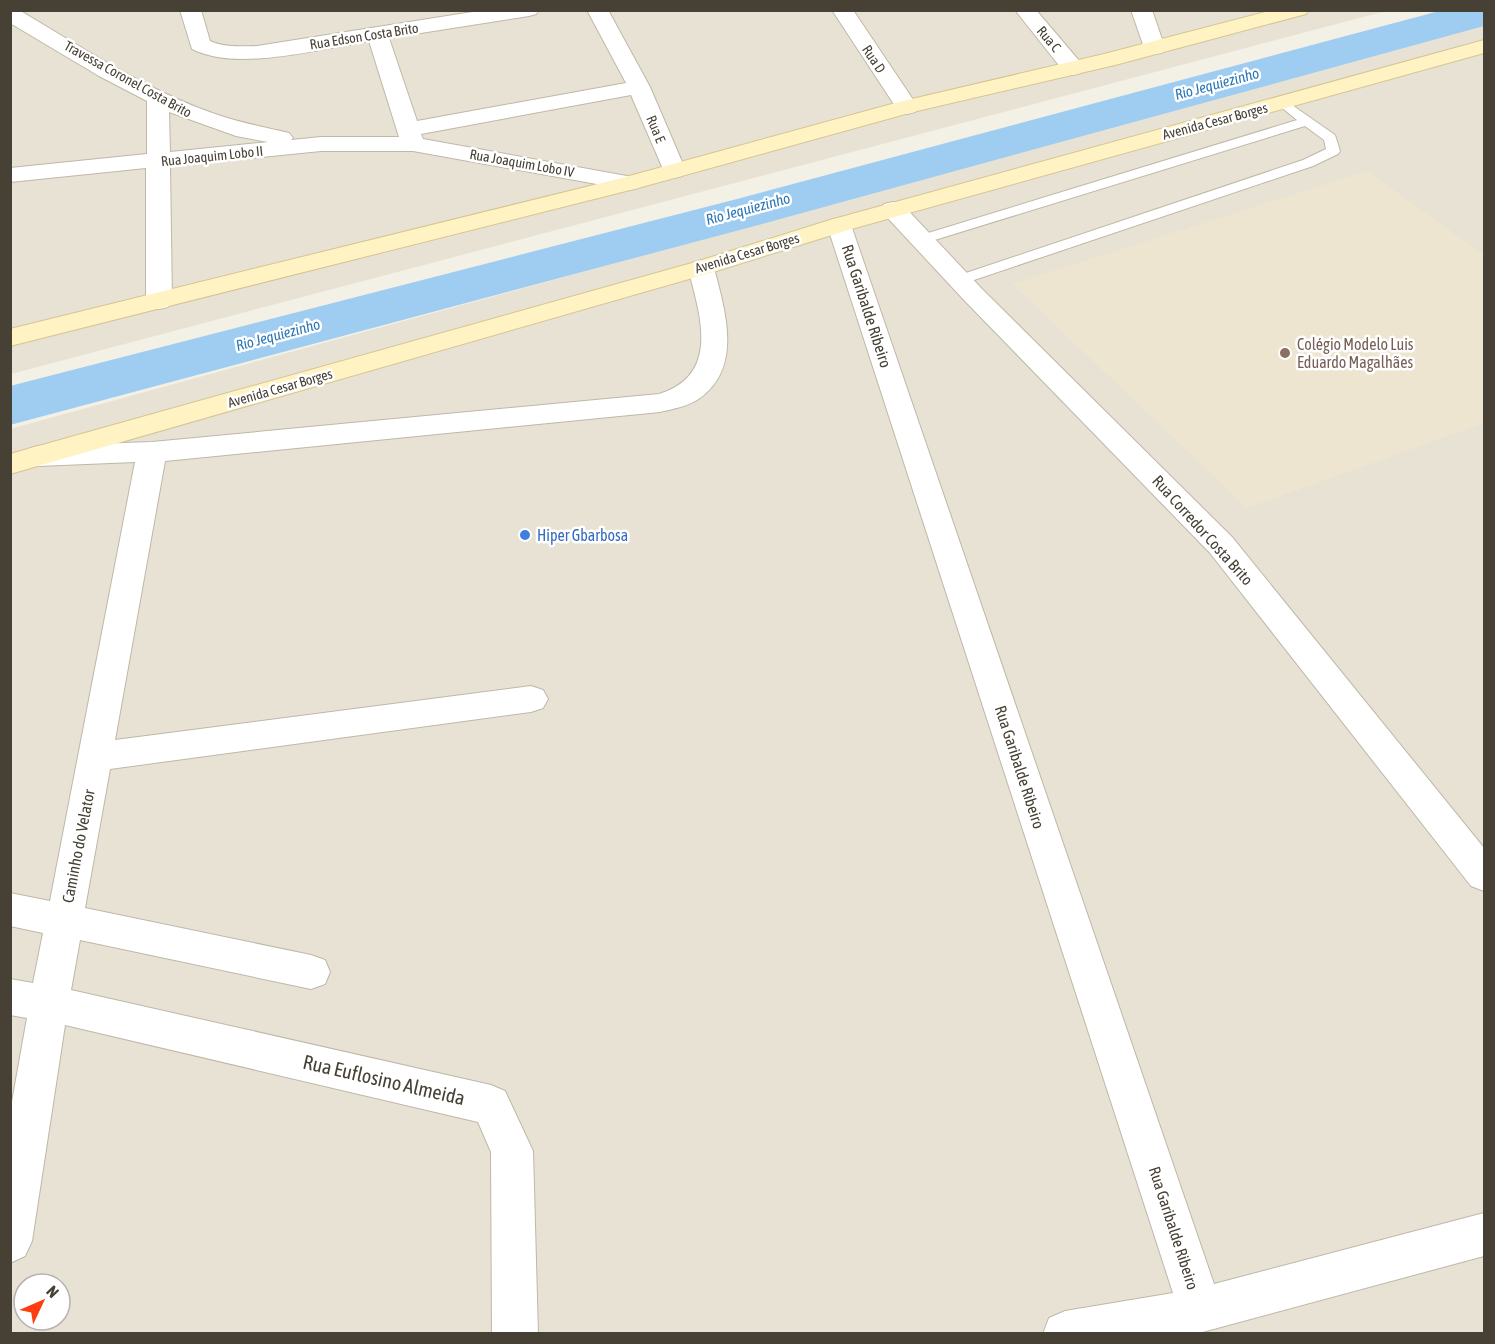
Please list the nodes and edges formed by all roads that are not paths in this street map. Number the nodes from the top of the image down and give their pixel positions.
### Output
1 (190, 10) edge
2 (529, 10) edge
3 (597, 10) edge
4 (842, 10) edge
5 (1025, 10) edge
6 (1141, 10) edge
7 (1299, 10) edge
8 (10, 14) edge
9 (377, 34) junction
10 (1485, 46) edge
11 (1154, 48) junction
12 (1073, 68) junction
13 (639, 87) junction
14 (158, 98) junction
15 (1282, 102) junction
16 (907, 107) junction
17 (1307, 121) junction
18 (411, 136) junction
19 (321, 144) junction
20 (157, 161) junction
21 (674, 171) junction
22 (10, 175) edge
23 (630, 183) junction
24 (893, 210) junction
25 (839, 225) junction
26 (920, 240) junction
27 (701, 268) junction
28 (959, 280) junction
29 (159, 301) junction
30 (10, 338) edge
31 (152, 452) junction
32 (38, 456) junction
33 (10, 464) edge
34 (531, 699) dead end
35 (94, 757) junction
36 (1485, 875) edge
37 (10, 909) edge
38 (64, 919) junction
39 (311, 972) dead end
40 (30, 1000) edge
41 (1485, 1235) edge
42 (10, 1241) edge
43 (1201, 1310) junction
44 (515, 1334) edge
45 (1065, 1334) edge

1 - 9 street, Rua Edson Costa Brito
2 - 9 street, Rua Edson Costa Brito
3 - 13 street, Rua E
4 - 16 street, Rua D
5 - 12 street, Rua C
6 - 11 street
7 - 11 main road
8 - 14 street, Travessa Coronel Costa Brito
9 - 18 street
10 - 15 main road, Avenida Cesar Borges
11 - 12 main road
12 - 16 main road
13 - 18 street
13 - 21 street, Rua E
14 - 19 street, Travessa Coronel Costa Brito
14 - 20 street
15 - 17 lane
15 - 24 main road, Avenida Cesar Borges
16 - 21 main road
17 - 26 lane
17 - 28 lane
18 - 19 street, Rua Joaquim Lobo II
18 - 23 street, Rua Joaquim Lobo IV
19 - 20 street, Rua Joaquim Lobo II
20 - 22 street, Rua Joaquim Lobo II
20 - 29 street
21 - 23 main road
23 - 29 main road
24 - 25 main road, Avenida Cesar Borges
24 - 26 street, Rua Corredor Costa Brito
25 - 27 main road, Avenida Cesar Borges
25 - 43 street, Rua Garibalde Ribeiro
26 - 28 street, Rua Corredor Costa Brito
27 - 31 street
27 - 32 main road, Avenida Cesar Borges
28 - 36 street, Rua Corredor Costa Brito
29 - 30 main road
31 - 32 street
31 - 35 street, Caminho do Velator
32 - 33 main road, Avenida Cesar Borges
34 - 35 street
35 - 38 street, Caminho do Velator
37 - 38 street
38 - 39 street
38 - 40 street, Caminho do Velator
40 - 42 street, Caminho do Velator
40 - 44 street, Rua Euflosino Almeida
41 - 43 street
43 - 45 street

